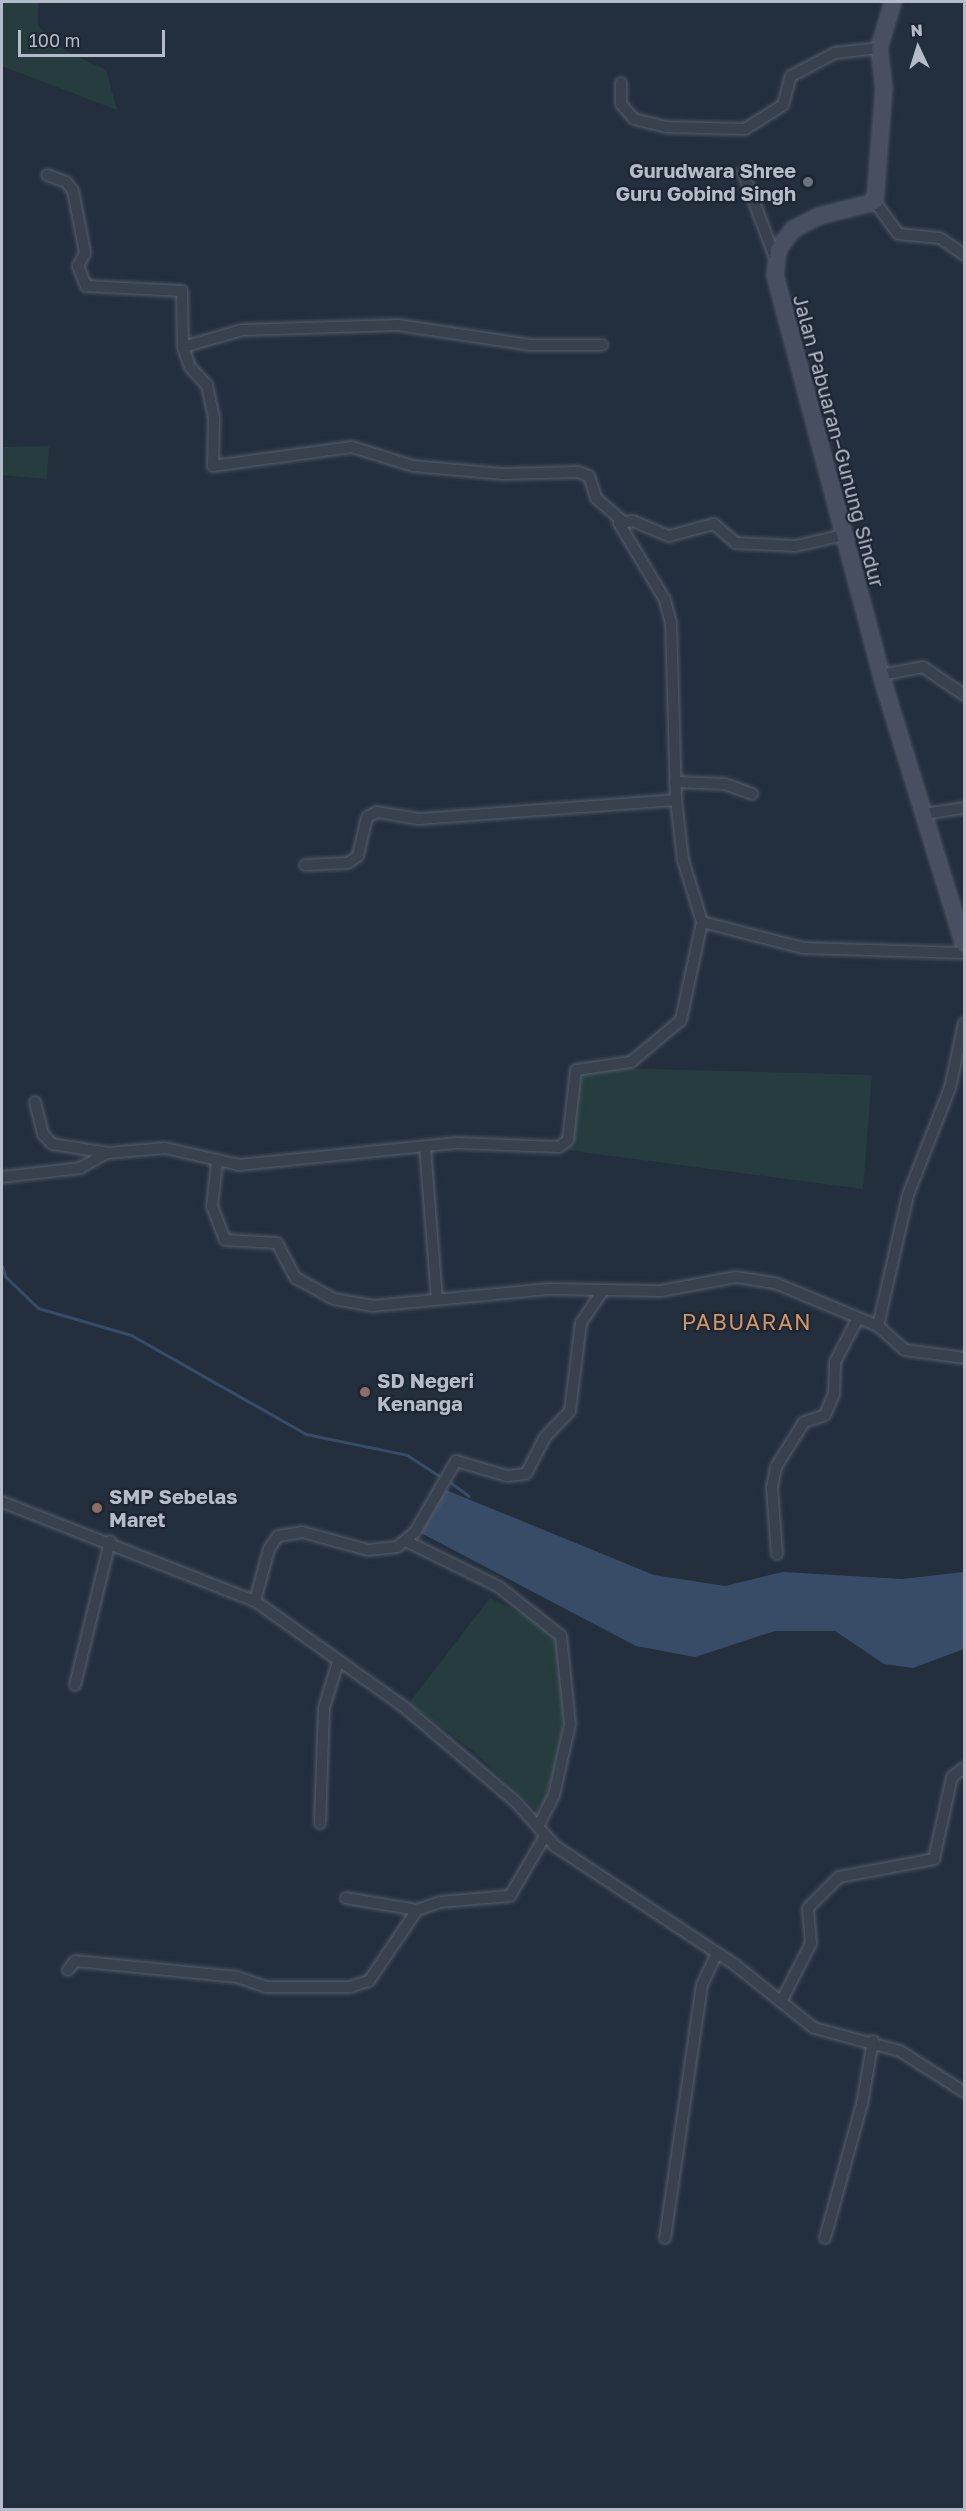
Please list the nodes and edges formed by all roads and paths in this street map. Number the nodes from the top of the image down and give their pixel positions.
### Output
1 (893, 2) edge
2 (879, 48) junction
3 (621, 83) dead end
4 (743, 172) dead end
5 (47, 175) dead end
6 (875, 201) junction
7 (964, 255) edge
8 (775, 258) junction
9 (602, 345) dead end
10 (183, 347) junction
11 (622, 521) junction
12 (843, 535) junction
13 (881, 675) junction
14 (964, 694) edge
15 (675, 782) junction
16 (752, 794) dead end
17 (676, 800) junction
18 (964, 808) edge
19 (925, 814) junction
20 (305, 865) dead end
21 (702, 922) junction
22 (964, 945) edge
23 (964, 954) edge
24 (964, 1023) edge
25 (35, 1102) dead end
26 (425, 1147) junction
27 (108, 1153) junction
28 (217, 1163) junction
29 (2, 1177) edge
30 (603, 1290) junction
31 (437, 1299) junction
32 (856, 1322) junction
33 (878, 1326) junction
34 (964, 1358) edge
35 (2, 1502) edge
36 (110, 1541) junction
37 (406, 1541) junction
38 (777, 1554) dead end
39 (255, 1601) junction
40 (338, 1662) junction
41 (75, 1685) dead end
42 (964, 1768) edge
43 (320, 1823) dead end
44 (538, 1826) junction
45 (545, 1836) junction
46 (346, 1898) dead end
47 (417, 1910) junction
48 (717, 1953) junction
49 (68, 1970) dead end
50 (781, 2002) junction
51 (873, 2041) junction
52 (964, 2092) edge
53 (665, 2238) dead end
54 (825, 2238) dead end

1 - 2 street
2 - 3 street
2 - 6 street
4 - 8 street
5 - 10 street
6 - 7 street
6 - 8 street
8 - 12 street, Jalan Pabuaran–Gunung Sindur
9 - 10 street
10 - 11 street
11 - 12 street
11 - 15 street
12 - 13 street, Jalan Pabuaran–Gunung Sindur
13 - 14 street
13 - 19 street, Jalan Pabuaran–Gunung Sindur
15 - 16 street
15 - 17 street
17 - 20 street
17 - 21 street
18 - 19 street
19 - 22 street, Jalan Pabuaran–Gunung Sindur
21 - 23 street
21 - 26 street
24 - 33 street
25 - 27 street
26 - 28 street
26 - 31 street
27 - 28 street
27 - 29 street
28 - 31 street
30 - 31 street
30 - 32 street
30 - 37 street
32 - 33 street
32 - 38 street
33 - 34 street
35 - 36 street
36 - 39 street
36 - 41 street
37 - 39 street
37 - 44 street
39 - 40 street
40 - 43 street
40 - 44 street
42 - 50 street
44 - 45 street
45 - 47 street
45 - 48 street
46 - 47 street
47 - 49 street
48 - 50 street
48 - 53 street
50 - 51 street
51 - 52 street
51 - 54 street

